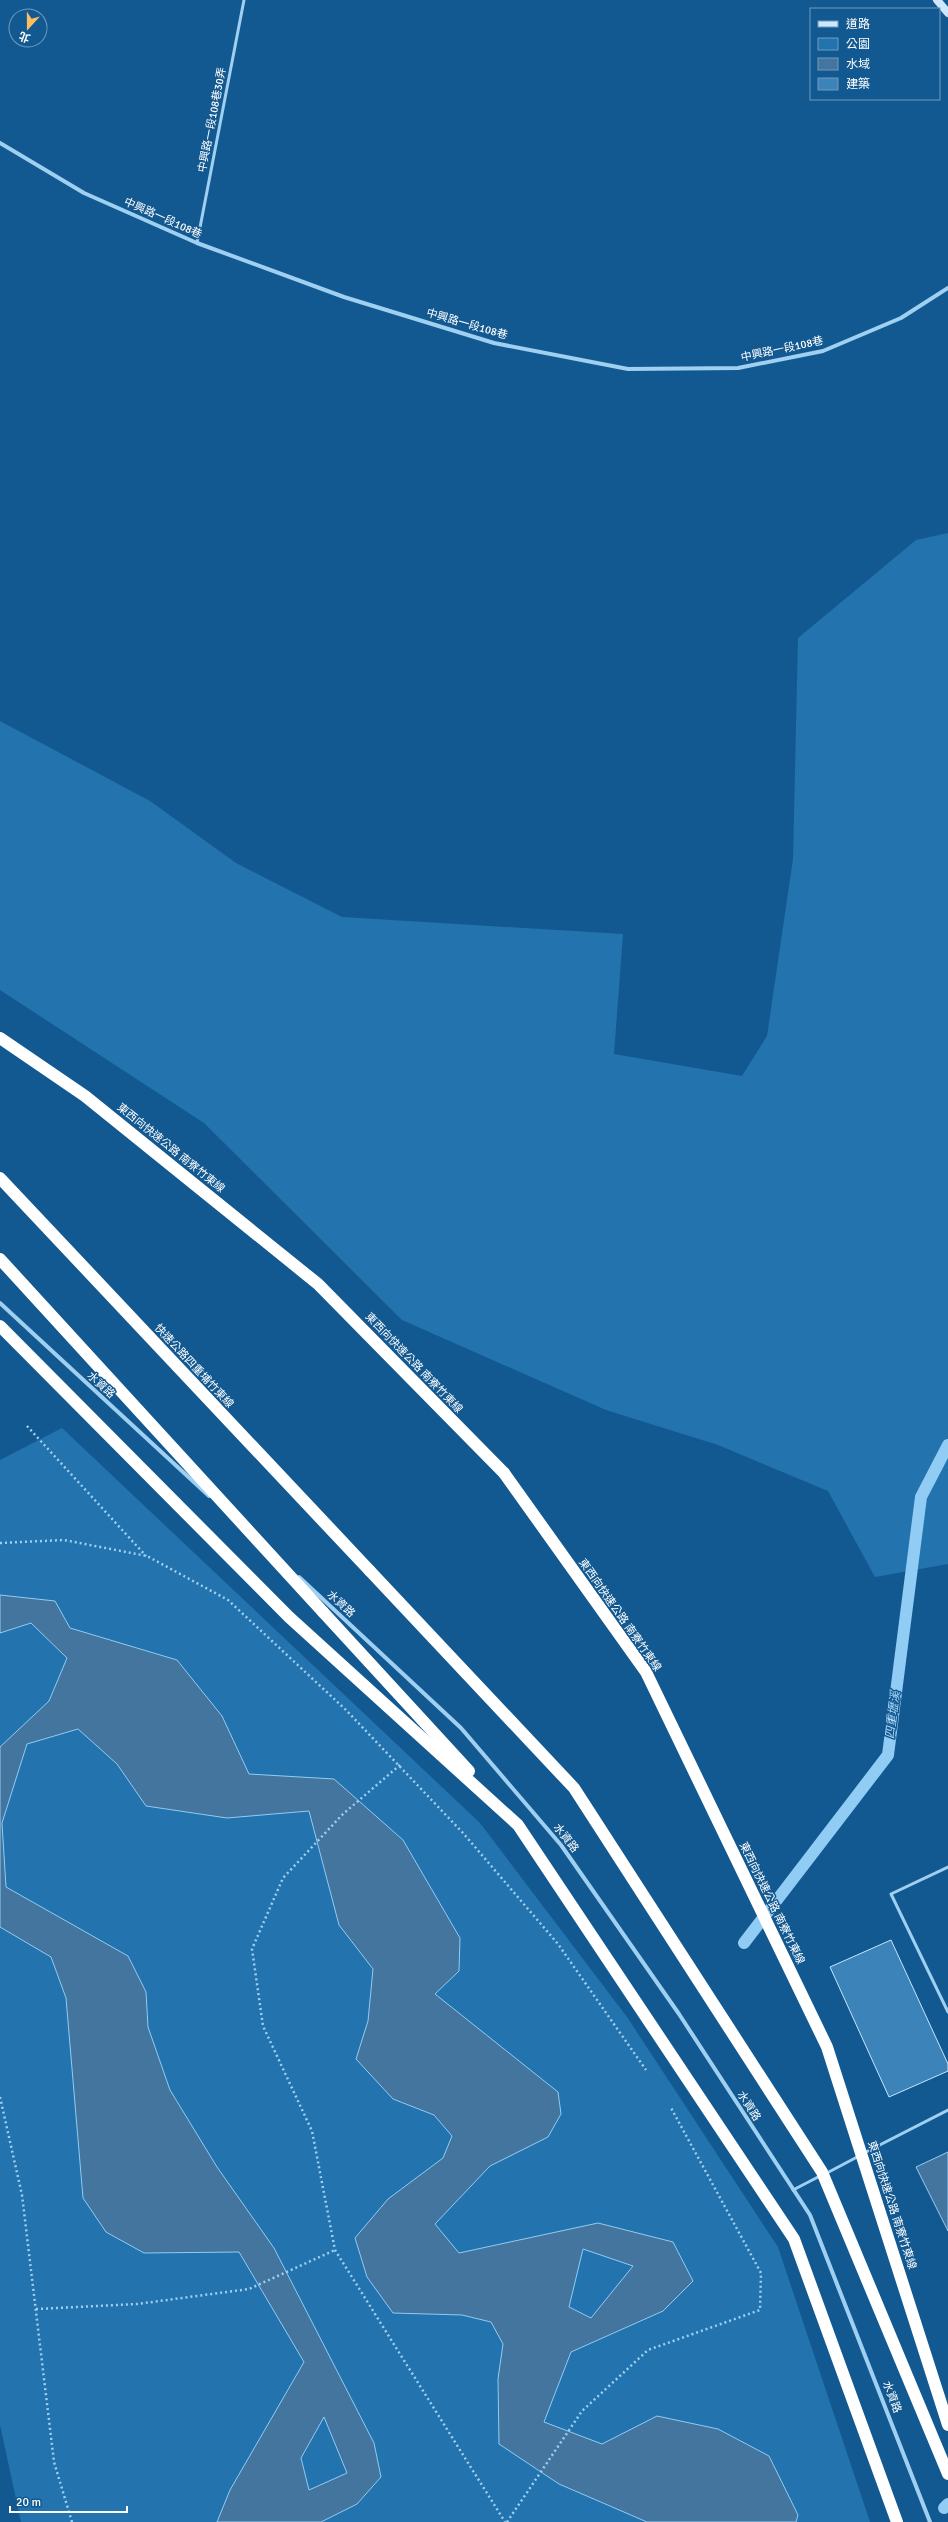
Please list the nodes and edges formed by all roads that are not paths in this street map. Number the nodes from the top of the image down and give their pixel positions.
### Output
1 (244, 0) edge
2 (936, 0) edge
3 (948, 13) edge
4 (0, 143) edge
5 (197, 243) junction
6 (948, 288) edge
7 (0, 1038) edge
8 (0, 1178) edge
9 (0, 1258) edge
10 (0, 1303) edge
11 (0, 1326) edge
12 (518, 1825) junction
13 (948, 1867) edge
14 (948, 2012) edge
15 (948, 2110) edge
16 (793, 2190) junction
17 (948, 2425) edge
18 (948, 2474) edge
19 (897, 2522) edge
20 (930, 2522) edge

1 - 5 lane, 中興路一段108巷30弄
2 - 3 main road
4 - 5 street, 中興路一段108巷
5 - 6 street, 中興路一段108巷
7 - 17 highway, 東西向快速公路 南寮竹東線, bridge
8 - 18 highway, 快速公路四重埔竹東線, bridge
9 - 12 highway, bridge
10 - 16 street, 水資路
11 - 12 highway
12 - 19 highway
13 - 14 lane
15 - 16 lane
16 - 20 street, 水資路

